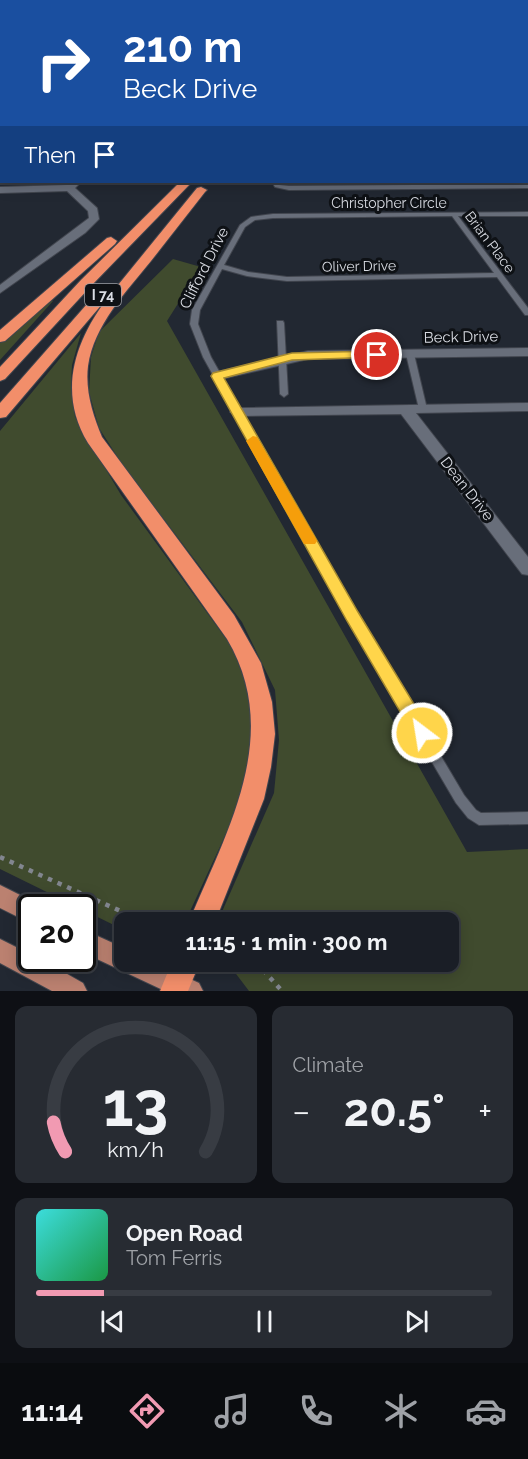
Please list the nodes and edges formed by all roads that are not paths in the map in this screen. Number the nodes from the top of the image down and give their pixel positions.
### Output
1 (276, 183) edge
2 (195, 184) edge
3 (73, 185) edge
4 (528, 186) edge
5 (0, 190) edge
6 (528, 214) edge
7 (454, 215) junction
8 (250, 220) joint
9 (219, 267) junction
10 (499, 275) junction
11 (0, 290) edge
12 (528, 313) edge
13 (280, 323) dead end
14 (0, 338) edge
15 (528, 352) edge
16 (410, 354) junction
17 (282, 359) junction
18 (0, 375) edge
19 (217, 376) junction
20 (284, 394) dead end
21 (528, 406) edge
22 (405, 409) junction
23 (423, 409) junction
24 (237, 412) junction
25 (0, 413) edge
26 (528, 569) edge
27 (528, 818) edge
28 (0, 896) edge
29 (18, 906) edge
30 (206, 912) edge
31 (96, 947) edge
32 (0, 950) edge
33 (114, 955) edge
34 (155, 972) edge
35 (182, 982) edge
36 (75, 991) edge

1 - 4 lane
2 - 14 highway
2 - 18 highway, I 74
2 - 25 highway, I 74
2 - 30 highway
3 - 5 street
3 - 11 street
6 - 7 lane, Christopher Circle
7 - 8 lane, Christopher Circle
7 - 10 lane, Brian Place
8 - 9 lane, Clifford Drive
9 - 10 lane, Oliver Drive
9 - 19 lane, Clifford Drive
10 - 12 lane, Brian Place
13 - 17 lane
15 - 16 street, Beck Drive
16 - 17 street, Beck Drive
16 - 23 lane
17 - 19 street, Beck Drive
17 - 20 lane
19 - 24 lane, Clifford Drive
21 - 23 street
22 - 23 street
22 - 24 street
22 - 26 street, Dean Drive
24 - 27 lane, Clifford Drive
28 - 29 main road
31 - 33 main road
32 - 36 main road
34 - 35 main road

